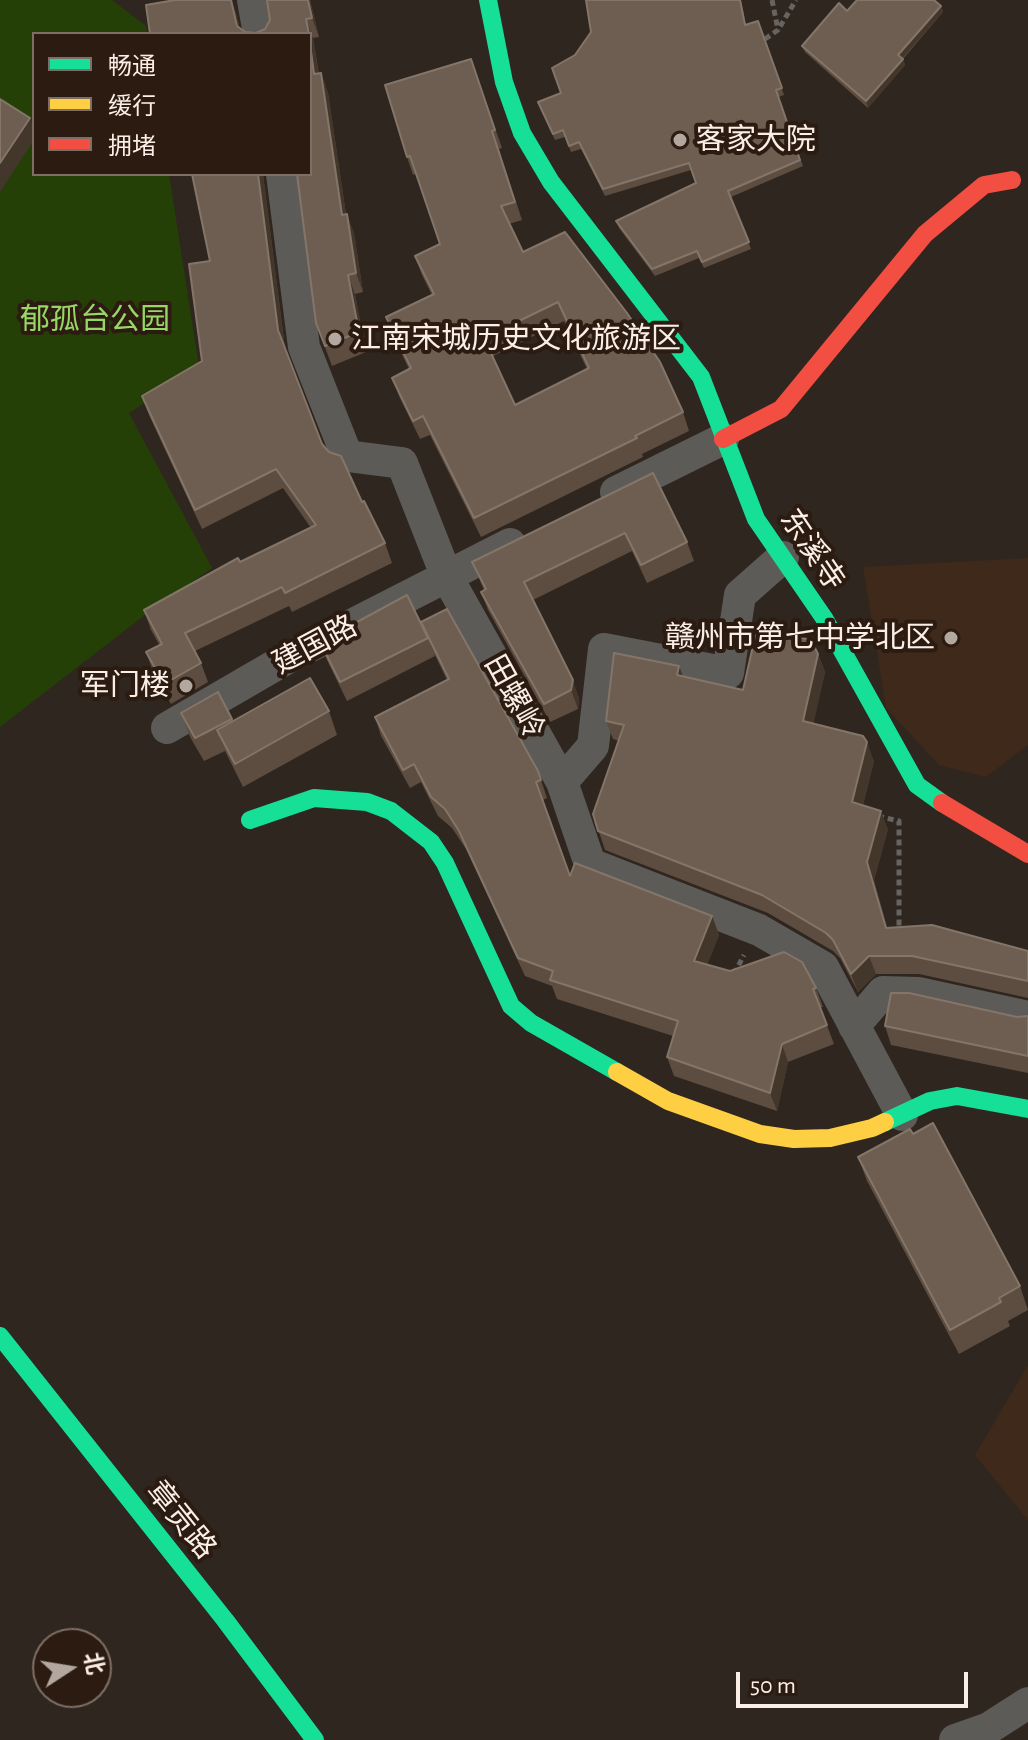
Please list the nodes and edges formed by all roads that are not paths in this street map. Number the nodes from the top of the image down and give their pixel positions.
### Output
1 (253, 0) edge
2 (488, 0) edge
3 (259, 32) edge
4 (282, 176) edge
5 (1012, 180) dead end
6 (723, 439) junction
7 (585, 507) edge
8 (543, 528) edge
9 (783, 557) junction
10 (446, 575) junction
11 (167, 728) dead end
12 (562, 782) junction
13 (250, 820) dead end
14 (1028, 854) edge
15 (1028, 1017) edge
16 (854, 1026) junction
17 (1028, 1109) edge
18 (902, 1115) junction
19 (0, 1336) edge
20 (1028, 1703) edge
21 (315, 1740) edge
22 (955, 1740) edge

1 - 3 street
2 - 6 street, 东溪寺
4 - 10 street, 田螺岭
5 - 6 street
6 - 7 street
6 - 9 street, 东溪寺
8 - 10 street, 建国路
9 - 12 street
9 - 14 street, 东溪寺
10 - 11 street, 建国路
10 - 12 street, 田螺岭
12 - 16 street, 田螺岭
13 - 18 street
15 - 16 street
16 - 18 street, 田螺岭
17 - 18 street
19 - 21 street, 章贡路
20 - 22 street

